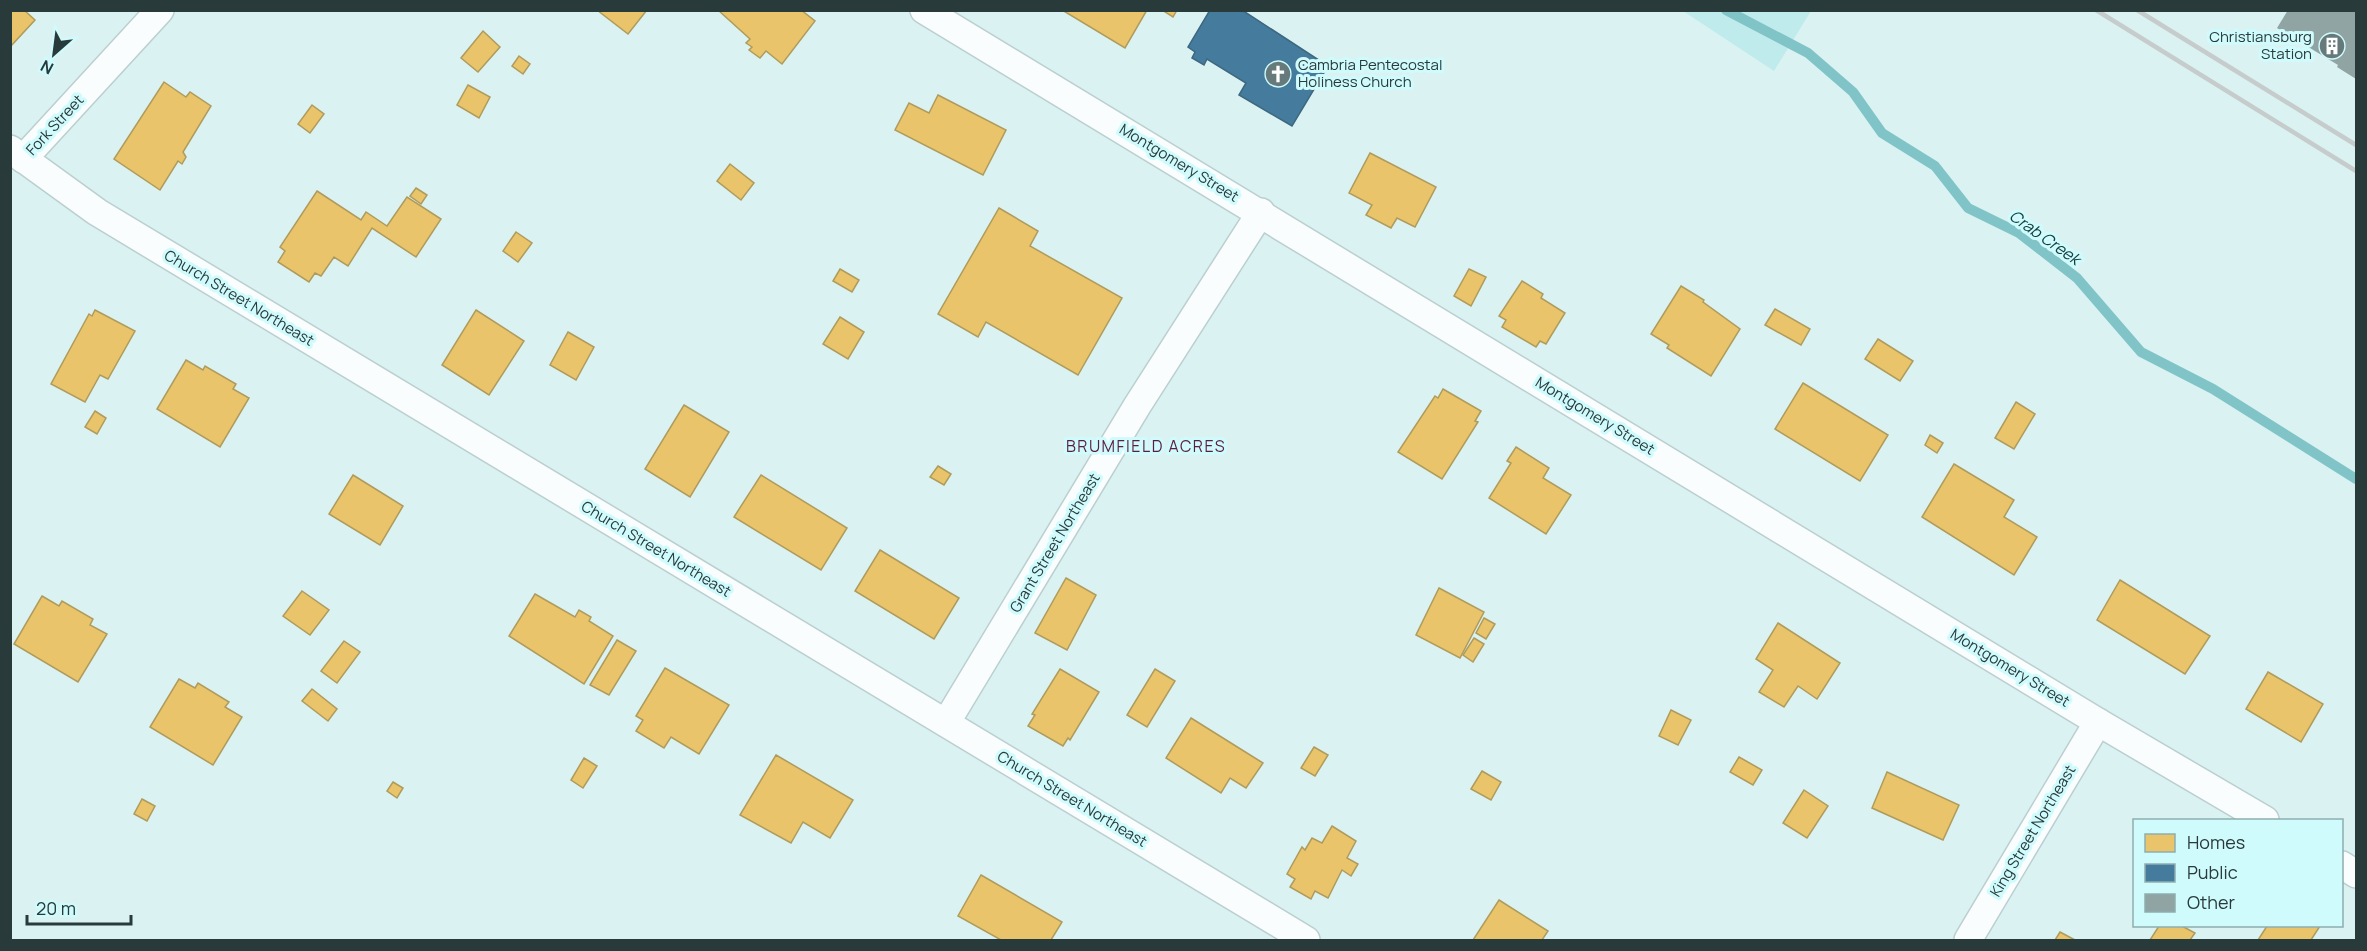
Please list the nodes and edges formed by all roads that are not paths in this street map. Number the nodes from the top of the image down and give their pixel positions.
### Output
1 (160, 10) edge
2 (924, 10) edge
3 (17, 154) edge
4 (1261, 212) junction
5 (2098, 722) junction
6 (946, 723) junction
7 (2263, 819) edge
8 (2343, 866) edge
9 (2356, 874) edge
10 (1306, 940) edge
11 (1968, 940) edge

1 - 3 street, Fork Street
2 - 4 street, Montgomery Street
3 - 6 street, Church Street Northeast
4 - 5 street, Montgomery Street
4 - 6 street, Grant Street Northeast
5 - 7 street, Montgomery Street
5 - 11 street, King Street Northeast
6 - 10 street, Church Street Northeast
8 - 9 street

